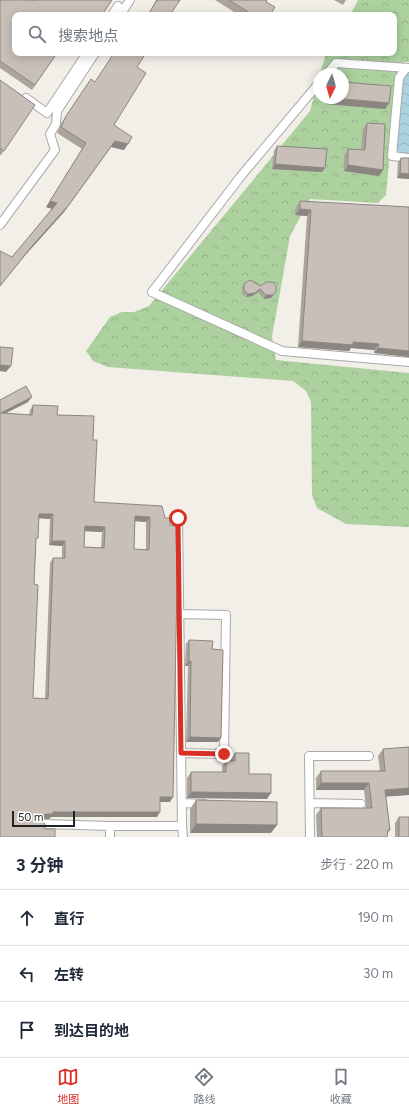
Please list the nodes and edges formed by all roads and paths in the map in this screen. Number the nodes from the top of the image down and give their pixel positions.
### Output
1 (130, 0) edge
2 (118, 6) dead end
3 (114, 12) edge
4 (122, 12) edge
5 (84, 56) edge
6 (93, 56) edge
7 (332, 68) edge
8 (408, 68) edge
9 (313, 90) edge
10 (18, 93) edge
11 (409, 158) edge
12 (0, 225) edge
13 (409, 362) edge
14 (178, 518) dead end
15 (180, 614) junction
16 (181, 753) junction
17 (368, 756) dead end
18 (182, 803) junction
19 (310, 803) junction
20 (214, 804) edge
21 (362, 804) dead end
22 (43, 824) edge
23 (110, 826) junction
24 (182, 826) junction
25 (110, 837) edge
26 (183, 837) edge
27 (310, 837) edge

1 - 4 lane
2 - 3 lane
5 - 10 lane
6 - 12 lane
7 - 8 lane
8 - 11 lane
9 - 13 lane
14 - 15 lane
15 - 16 lane
15 - 16 lane
16 - 18 lane
17 - 19 lane
18 - 20 lane
18 - 24 lane
19 - 21 lane
19 - 27 lane
22 - 23 lane
23 - 24 lane
23 - 25 lane
24 - 26 lane

